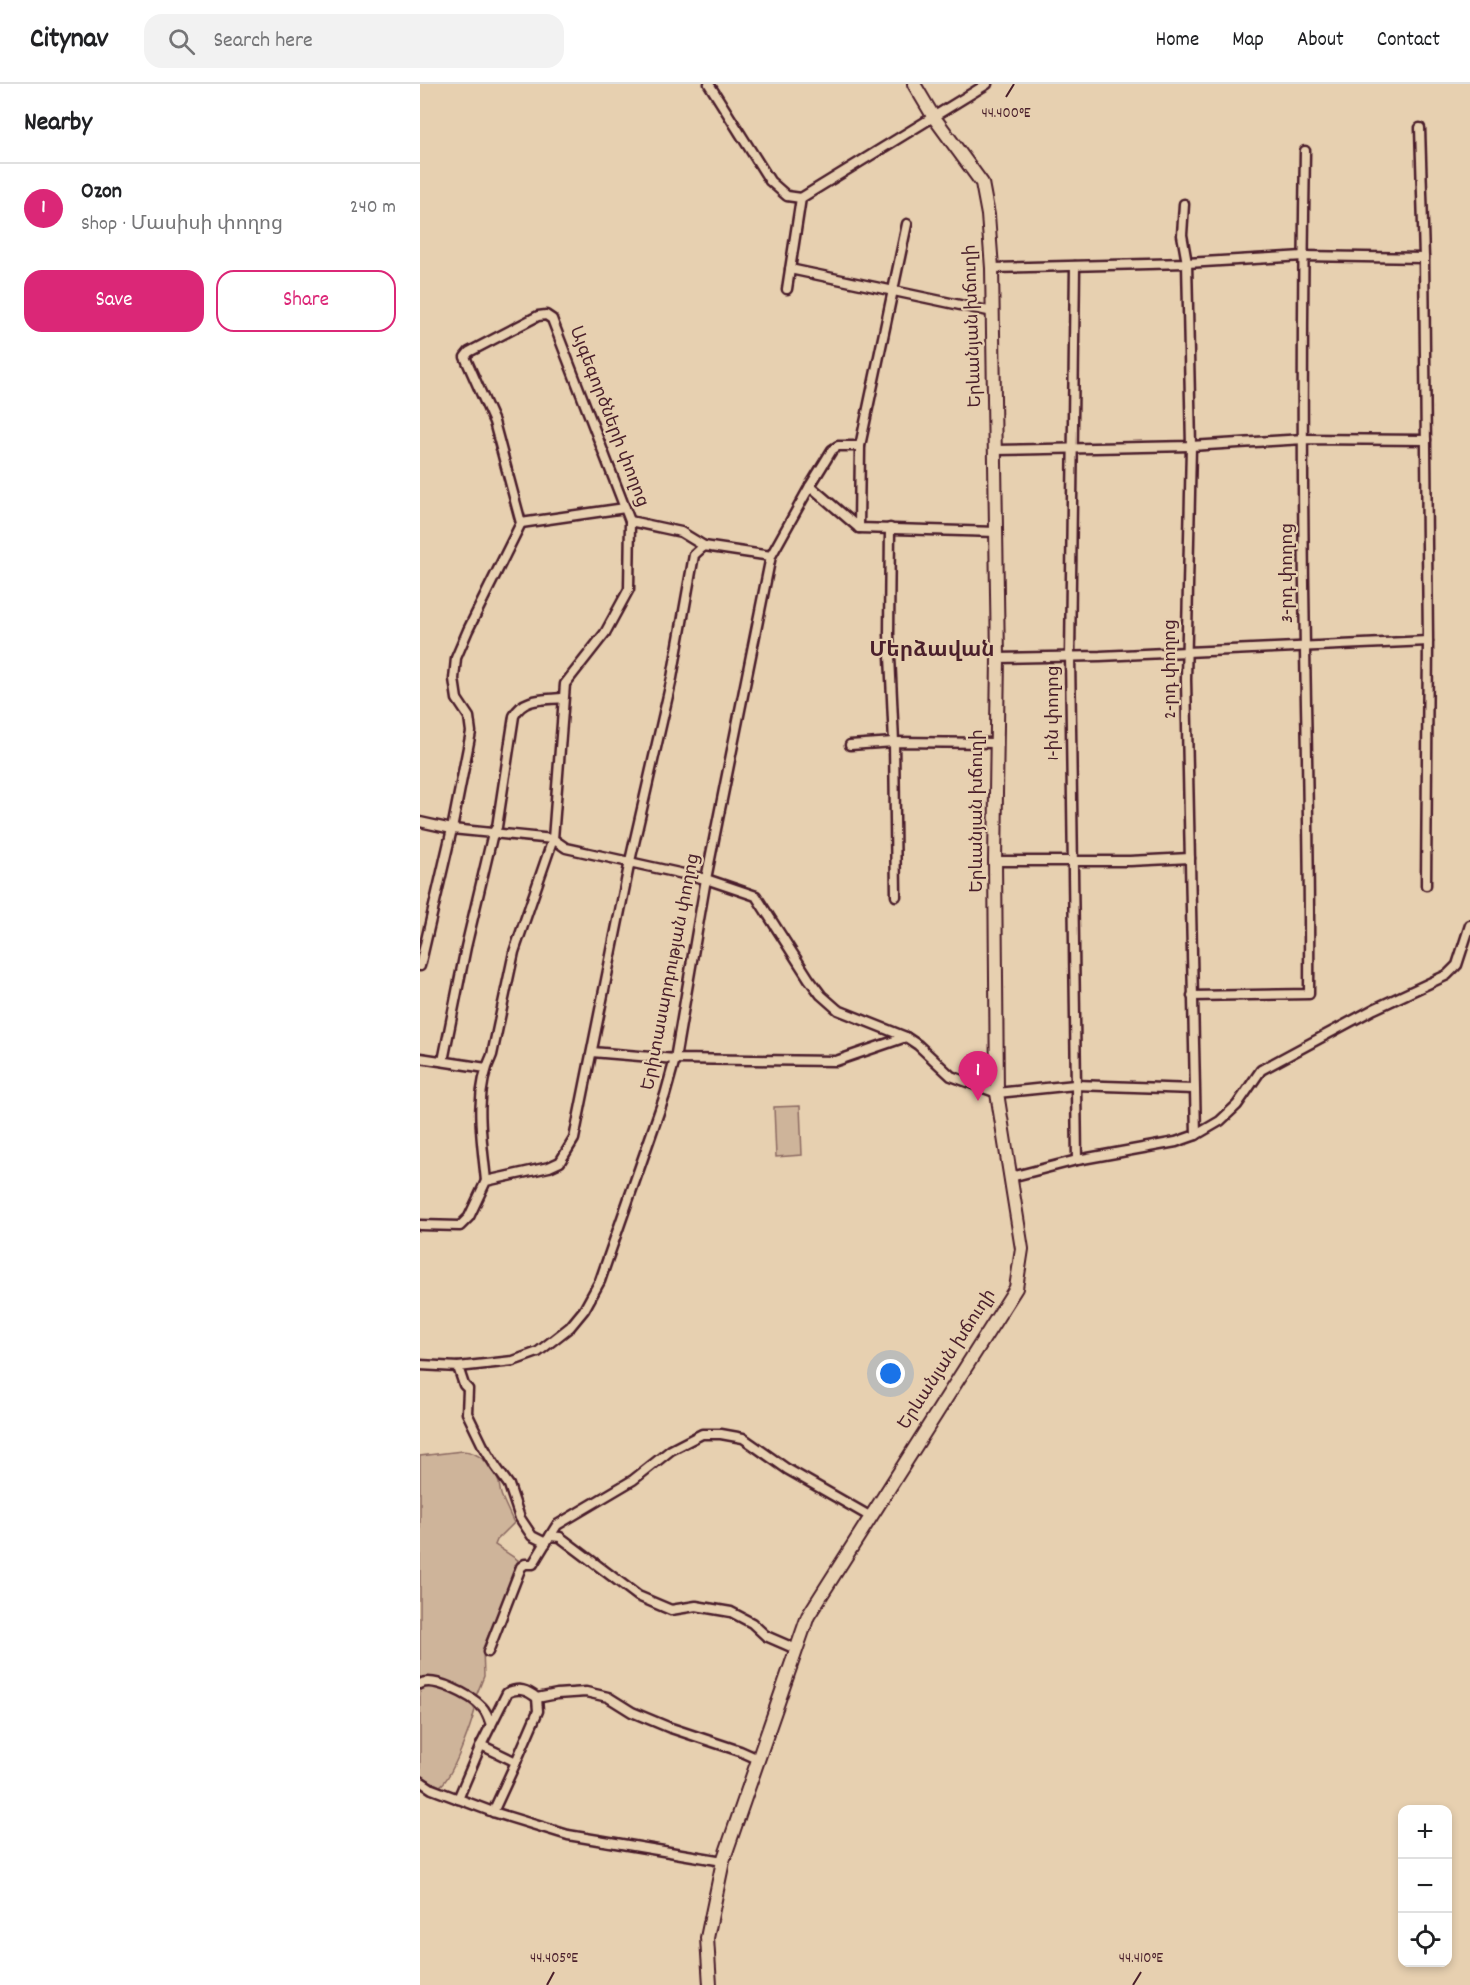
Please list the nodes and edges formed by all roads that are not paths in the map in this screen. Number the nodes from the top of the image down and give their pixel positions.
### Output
1 (709, 84) edge
2 (914, 84) edge
3 (987, 84) edge
4 (933, 116) junction
5 (1420, 128) dead end
6 (1305, 151) dead end
7 (801, 198) junction
8 (1184, 204) dead end
9 (907, 224) dead end
10 (1303, 256) junction
11 (1424, 258) junction
12 (1187, 263) junction
13 (1075, 266) junction
14 (992, 268) junction
15 (790, 269) junction
16 (787, 289) dead end
17 (892, 290) junction
18 (993, 312) junction
19 (1304, 439) junction
20 (1426, 440) junction
21 (860, 446) junction
22 (1191, 446) junction
23 (1072, 449) junction
24 (995, 450) junction
25 (810, 486) junction
26 (625, 508) junction
27 (630, 521) junction
28 (521, 523) junction
29 (859, 528) junction
30 (890, 528) junction
31 (997, 532) junction
32 (704, 546) junction
33 (771, 556) junction
34 (1428, 641) junction
35 (1305, 647) junction
36 (1186, 651) junction
37 (1070, 656) junction
38 (998, 658) junction
39 (563, 698) junction
40 (894, 742) junction
41 (996, 742) junction
42 (850, 745) dead end
43 (420, 822) edge
44 (452, 829) junction
45 (494, 833) junction
46 (553, 839) junction
47 (1190, 858) junction
48 (630, 861) junction
49 (995, 861) junction
50 (1072, 861) junction
51 (706, 879) junction
52 (1426, 885) dead end
53 (896, 896) dead end
54 (1470, 925) edge
55 (420, 966) edge
56 (1192, 996) junction
57 (906, 1036) junction
58 (592, 1052) junction
59 (420, 1058) edge
60 (675, 1059) junction
61 (443, 1061) junction
62 (486, 1068) junction
63 (1075, 1085) junction
64 (1194, 1089) junction
65 (997, 1093) junction
66 (1196, 1135) junction
67 (1077, 1160) junction
68 (1011, 1177) junction
69 (486, 1181) junction
70 (420, 1225) edge
71 (420, 1365) edge
72 (458, 1367) junction
73 (871, 1517) junction
74 (548, 1540) junction
75 (796, 1649) junction
76 (488, 1652) dead end
77 (420, 1684) edge
78 (537, 1698) junction
79 (491, 1725) junction
80 (481, 1746) junction
81 (758, 1760) junction
82 (516, 1762) junction
83 (420, 1781) edge
84 (458, 1799) junction
85 (493, 1812) junction
86 (723, 1861) junction
87 (710, 1985) edge

1 - 7 street
2 - 4 main road, Երևանյան խճուղի
3 - 4 street
4 - 7 street
4 - 14 main road, Երևանյան խճուղի
5 - 11 street
6 - 10 street, 3-րդ փողոց
7 - 15 street
8 - 12 street, 2-րդ փողոց
9 - 17 street
10 - 11 street
10 - 12 street
10 - 19 street, 3-րդ փողոց
11 - 20 street
12 - 13 street
12 - 22 street, 2-րդ փողոց
13 - 14 street
13 - 23 street, 1-ին փողոց
14 - 18 main road, Երևանյան խճուղի
15 - 16 street
15 - 17 street
17 - 18 street
17 - 21 street
18 - 24 main road, Երևանյան խճուղի
19 - 20 street
19 - 22 street
19 - 35 street, 3-րդ փողոց
20 - 34 street
21 - 25 street, Երիտասարդության փողոց
21 - 29 street
22 - 23 street
22 - 36 street, 2-րդ փողոց
23 - 24 street
23 - 37 street, 1-ին փողոց
24 - 31 main road, Երևանյան խճուղի
25 - 29 street
25 - 33 street, Երիտասարդության փողոց
26 - 27 street, Այգեգործների փողոց
26 - 28 street
26 - 28 street, Այգեգործների փողոց
27 - 32 street
27 - 39 street, Այգեգործների փողոց
28 - 44 street
29 - 30 street
30 - 31 street
30 - 40 street
31 - 38 main road, Երևանյան խճուղի
32 - 33 street
32 - 48 street
33 - 51 street, Երիտասարդության փողոց
34 - 35 street
34 - 52 street
35 - 36 street
35 - 56 street, 3-րդ փողոց
36 - 37 street
36 - 47 street, 2-րդ փողոց
37 - 38 street
37 - 50 street, 1-ին փողոց
38 - 41 main road, Երևանյան խճուղի
39 - 45 street
39 - 46 street, Այգեգործների փողոց
40 - 41 street
40 - 42 street
40 - 53 street
41 - 49 main road, Երևանյան խճուղի
43 - 44 street
44 - 45 street
44 - 55 street
45 - 46 street
45 - 61 street
46 - 48 street
46 - 62 street, Այգեգործների փողոց
47 - 50 street
47 - 56 street, 2-րդ փողոց
48 - 51 street
48 - 58 street
49 - 50 street
49 - 65 main road, Երևանյան խճուղի
50 - 63 street, 1-ին փողոց
51 - 57 street
51 - 60 street, Երիտասարդության փողոց
54 - 66 street
56 - 64 street, 2-րդ փողոց
57 - 60 street
57 - 65 street
58 - 60 street
58 - 69 street
59 - 61 street
60 - 72 street, Երիտասարդության փողոց
61 - 62 street
62 - 69 street, Այգեգործների փողոց
63 - 64 street
63 - 65 street
63 - 67 street, 1-ին փողոց
64 - 66 street, 2-րդ փողոց
65 - 68 main road, Երևանյան խճուղի
66 - 67 street
67 - 68 street
68 - 73 main road, Երևանյան խճուղի
69 - 70 street
71 - 72 street, Երիտասարդության փողոց
72 - 74 street
73 - 74 street
73 - 75 main road, Երևանյան խճուղի
74 - 75 street
74 - 76 street
75 - 81 main road, Երևանյան խճուղի
77 - 79 street
78 - 79 street
78 - 81 street
78 - 82 street
79 - 80 street
80 - 82 street
80 - 84 street
81 - 86 main road, Երևանյան խճուղի
82 - 85 street
83 - 84 street
84 - 85 street
85 - 86 street
86 - 87 main road, Երևանյան խճուղի

